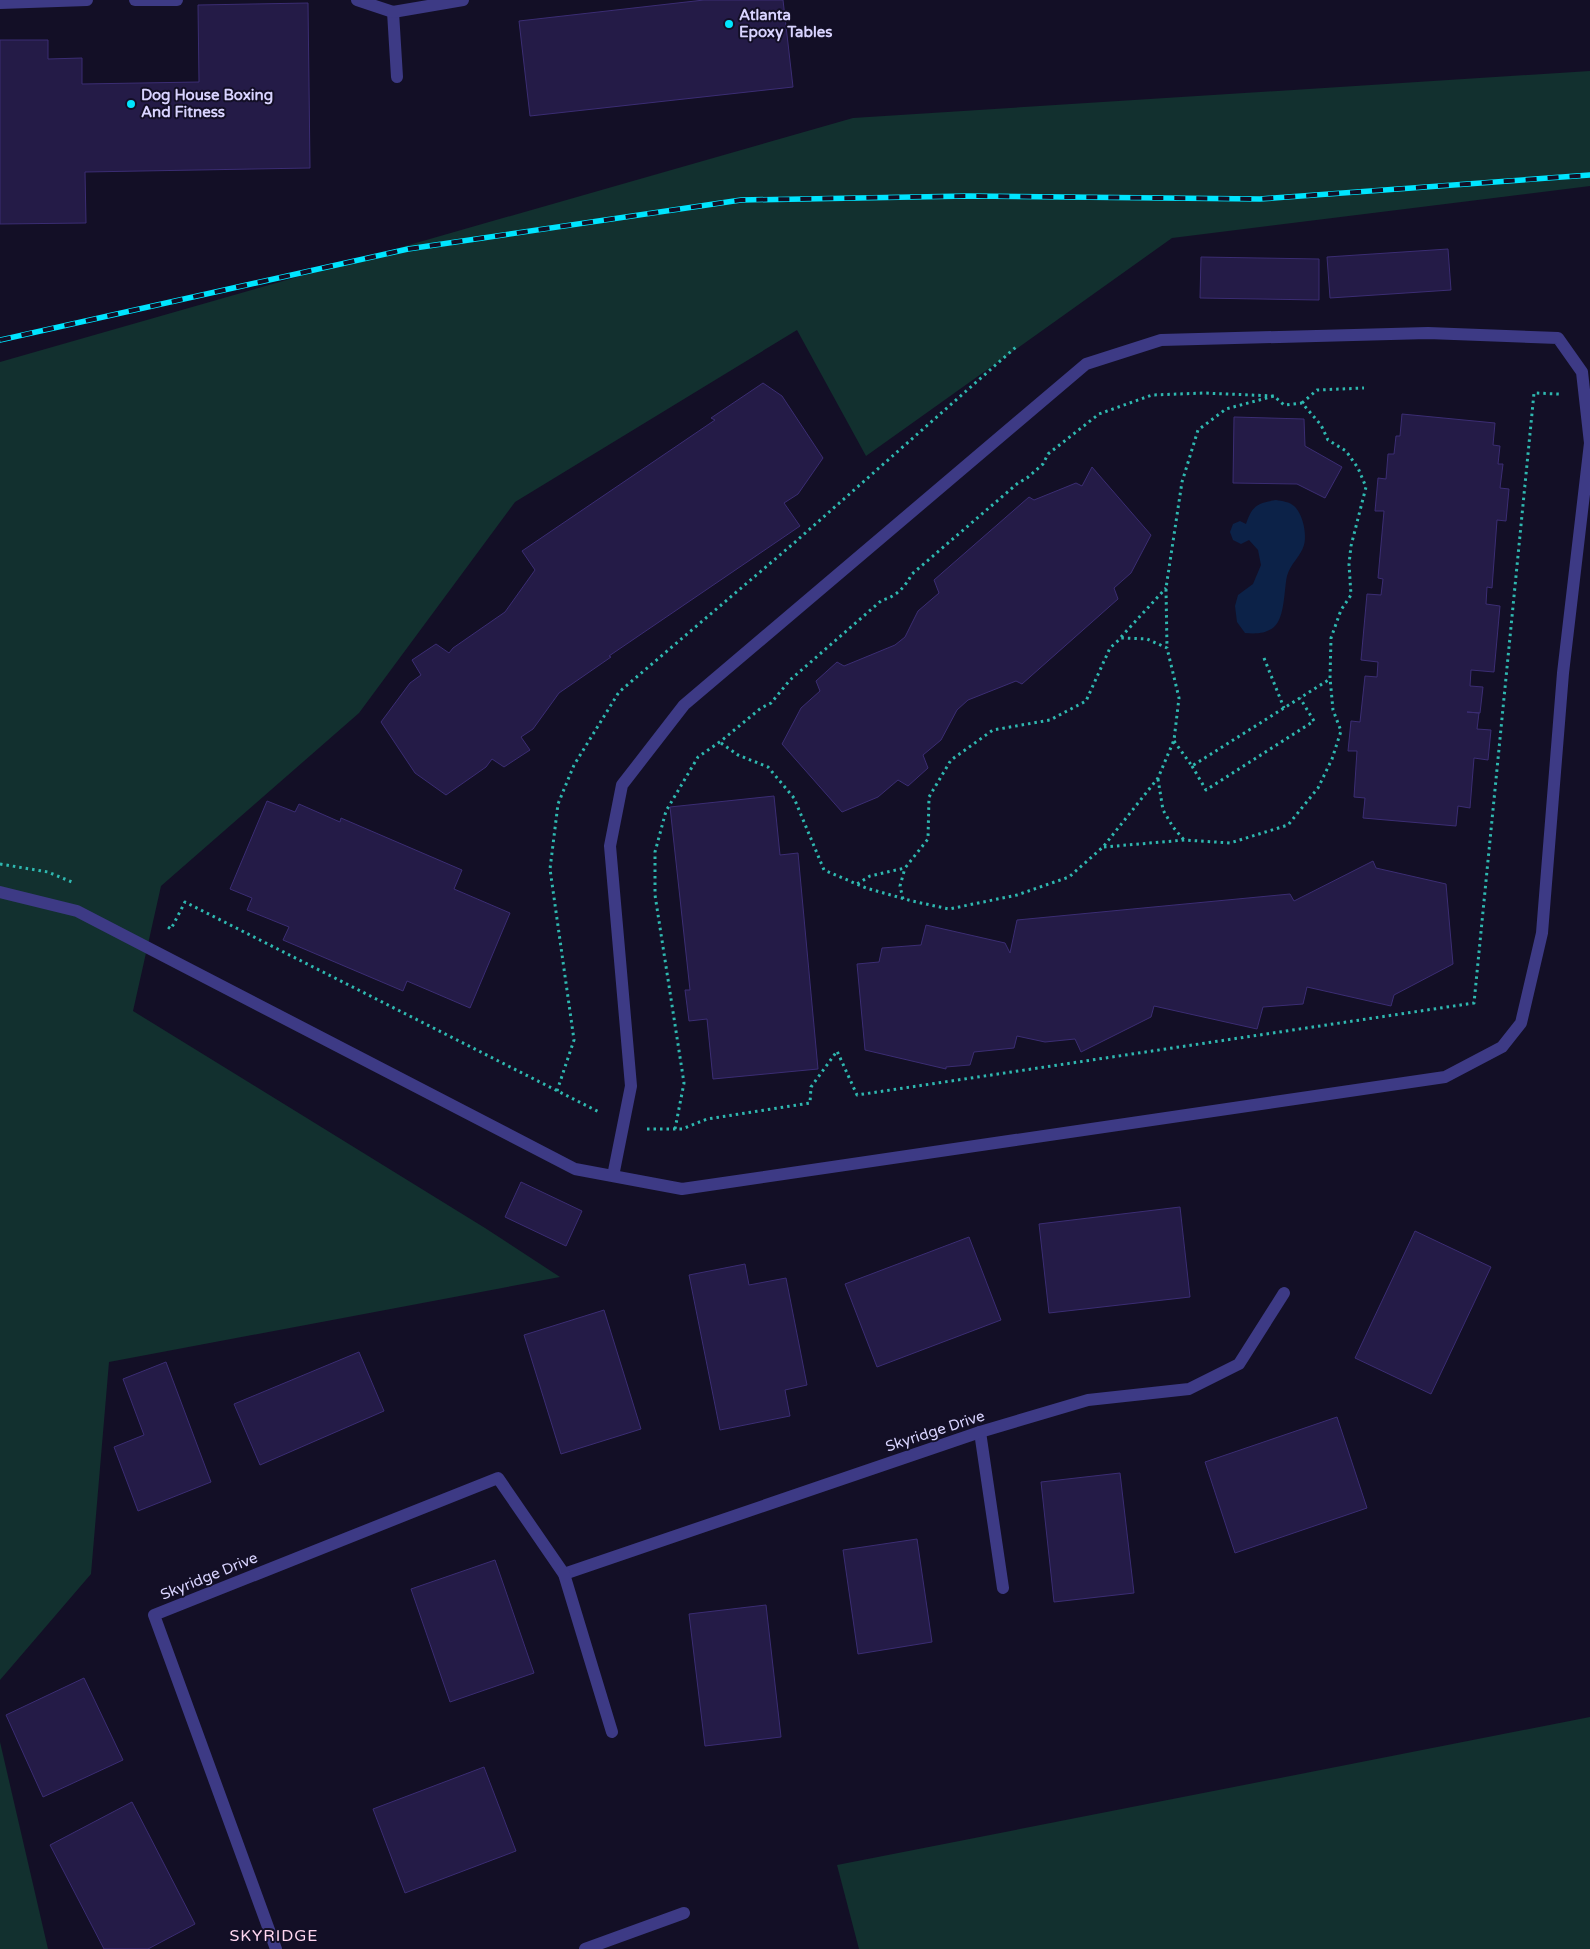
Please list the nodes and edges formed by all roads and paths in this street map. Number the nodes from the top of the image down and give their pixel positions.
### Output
1 (87, 0) edge
2 (135, 0) edge
3 (177, 0) edge
4 (357, 0) edge
5 (463, 0) edge
6 (0, 4) edge
7 (393, 12) junction
8 (397, 77) dead end
9 (1364, 388) dead end
10 (1584, 394) junction
11 (1274, 396) junction
12 (1302, 404) junction
13 (1166, 588) junction
14 (1121, 638) junction
15 (1167, 648) junction
16 (1264, 658) dead end
17 (1330, 678) junction
18 (1300, 698) junction
19 (1284, 708) junction
20 (1174, 740) junction
21 (721, 743) dead end
22 (1192, 766) junction
23 (1158, 778) junction
24 (1185, 840) junction
25 (1104, 847) junction
26 (0, 864) edge
27 (905, 868) junction
28 (74, 883) dead end
29 (857, 884) junction
30 (0, 892) edge
31 (903, 899) junction
32 (162, 924) dead end
33 (624, 1123) junction
34 (675, 1129) junction
35 (613, 1176) junction
36 (1284, 1293) dead end
37 (980, 1432) junction
38 (564, 1574) junction
39 (1003, 1588) dead end
40 (612, 1732) dead end
41 (684, 1913) dead end
42 (276, 1949) edge
43 (585, 1949) edge

1 - 6 street
2 - 3 street
4 - 7 street
5 - 7 street
7 - 8 street
9 - 12 path
10 - 33 street
10 - 34 path
10 - 35 street
11 - 12 path
11 - 13 path
11 - 34 path
12 - 17 path
13 - 14 path
13 - 15 path
14 - 15 path
14 - 27 path
15 - 20 path
16 - 19 path
17 - 18 path
17 - 24 path
18 - 19 path
18 - 22 path
19 - 22 path
20 - 22 path
20 - 23 path
21 - 29 path
23 - 24 path
23 - 25 path
24 - 25 path
25 - 31 path
26 - 28 path
27 - 29 path
27 - 31 path
29 - 31 path
30 - 35 street
32 - 33 path
33 - 34 path
33 - 35 street
36 - 37 street, Skyridge Drive
37 - 38 street, Skyridge Drive
37 - 39 street
38 - 40 street, Skyridge Drive
38 - 42 street, Skyridge Drive
41 - 43 street

